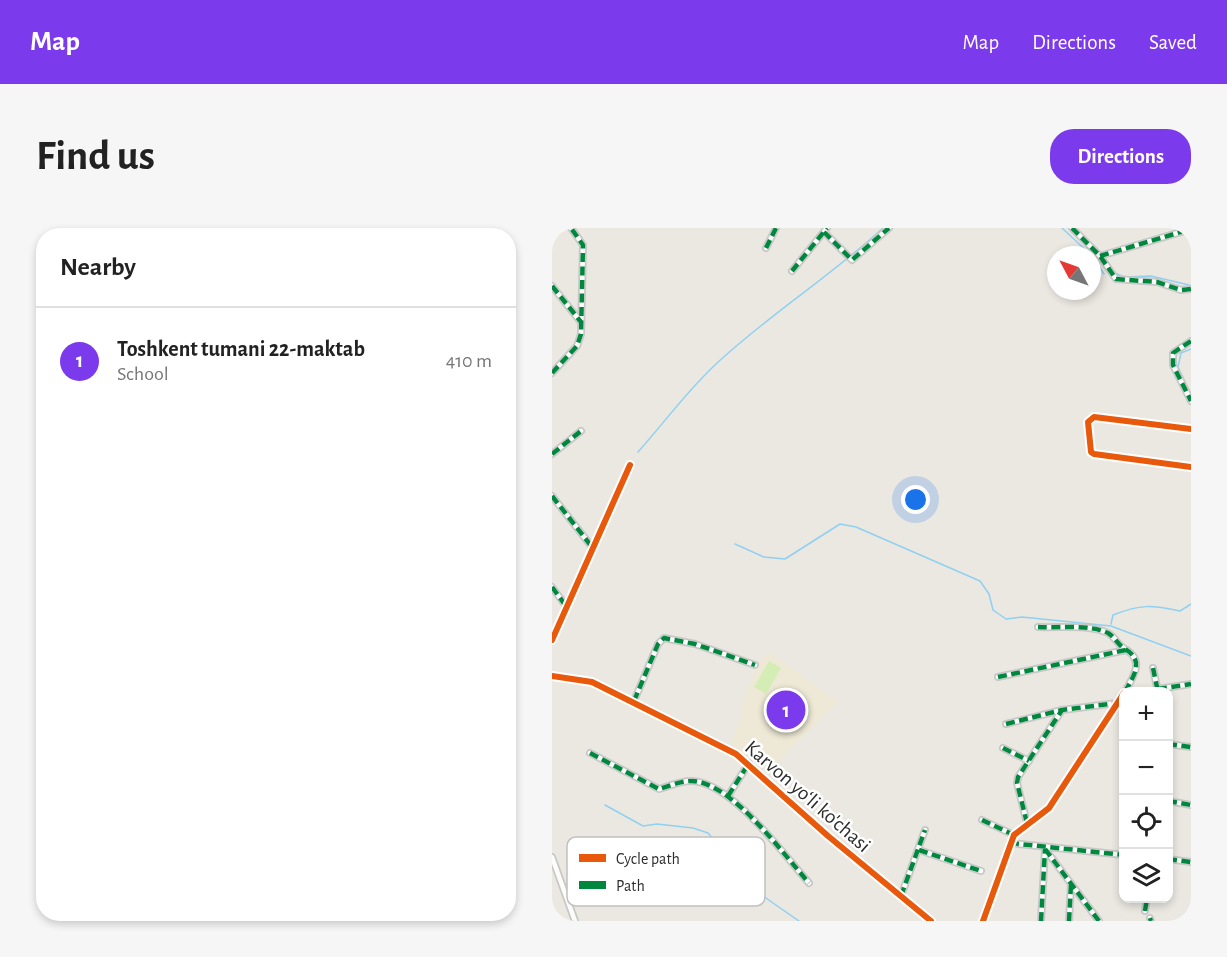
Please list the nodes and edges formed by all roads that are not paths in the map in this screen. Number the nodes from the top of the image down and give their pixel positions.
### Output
1 (571, 228) edge
2 (776, 228) edge
3 (889, 228) edge
4 (1072, 228) edge
5 (1166, 228) edge
6 (826, 230) edge
7 (1191, 230) edge
8 (1168, 236) junction
9 (1090, 246) edge
10 (766, 248) dead end
11 (1101, 256) edge
12 (1101, 257) edge
13 (792, 271) dead end
14 (552, 286) edge
15 (1190, 291) edge
16 (581, 322) junction
17 (1191, 342) edge
18 (553, 369) edge
19 (1191, 402) edge
20 (1191, 429) edge
21 (581, 431) dead end
22 (552, 454) edge
23 (630, 465) dead end
24 (1191, 467) edge
25 (552, 496) edge
26 (592, 547) junction
27 (552, 587) edge
28 (566, 606) junction
29 (1038, 627) dead end
30 (552, 640) edge
31 (1126, 650) junction
32 (755, 665) dead end
33 (1153, 668) dead end
34 (552, 676) edge
35 (998, 678) dead end
36 (1191, 684) edge
37 (1126, 687) edge
38 (1157, 687) edge
39 (1173, 687) edge
40 (1119, 700) edge
41 (634, 701) junction
42 (1117, 703) junction
43 (1062, 710) junction
44 (1006, 724) dead end
45 (1173, 745) edge
46 (1191, 747) edge
47 (1004, 748) dead end
48 (590, 753) dead end
49 (1029, 761) junction
50 (749, 763) junction
51 (728, 796) junction
52 (1173, 802) edge
53 (1191, 805) edge
54 (982, 820) dead end
55 (1027, 823) junction
56 (925, 830) dead end
57 (1014, 835) junction
58 (1010, 843) junction
59 (1045, 849) junction
60 (919, 850) junction
61 (1119, 855) edge
62 (552, 857) edge
63 (1173, 860) edge
64 (1191, 862) edge
65 (981, 871) dead end
66 (809, 883) dead end
67 (1071, 884) junction
68 (901, 896) junction
69 (567, 899) edge
70 (1146, 903) edge
71 (570, 906) edge
72 (1145, 911) dead end
73 (575, 921) edge
74 (931, 921) edge
75 (983, 921) edge
76 (1041, 921) edge
77 (1069, 921) edge
78 (1099, 921) edge

1 - 16 street
2 - 10 street
3 - 6 street
4 - 9 street
5 - 8 street
6 - 13 street
7 - 8 street
8 - 11 street
12 - 15 street
14 - 16 street
16 - 18 street
17 - 19 street
20 - 24 street
21 - 22 street
23 - 26 street
25 - 26 street
26 - 28 street
27 - 28 street
28 - 30 street
29 - 31 street
31 - 35 street
31 - 37 street
32 - 41 street
33 - 38 street
34 - 41 street, Karvon yo‘li ko'chasi
36 - 39 street
40 - 42 street
41 - 50 street, Karvon yo‘li ko'chasi
42 - 43 street
42 - 55 street
43 - 44 street
43 - 49 street
45 - 46 street
47 - 49 street
48 - 51 street
49 - 55 street
50 - 51 street
50 - 68 street, Karvon yo‘li ko'chasi
51 - 66 street
52 - 53 street
54 - 57 street
55 - 57 street
56 - 60 street
57 - 58 street
58 - 59 street
58 - 75 street
59 - 61 street
59 - 67 street
59 - 76 street
60 - 65 street
60 - 68 street
62 - 69 street
63 - 64 street
67 - 77 street
67 - 78 street
68 - 74 street, Karvon yo‘li ko'chasi
70 - 72 street
71 - 73 street

